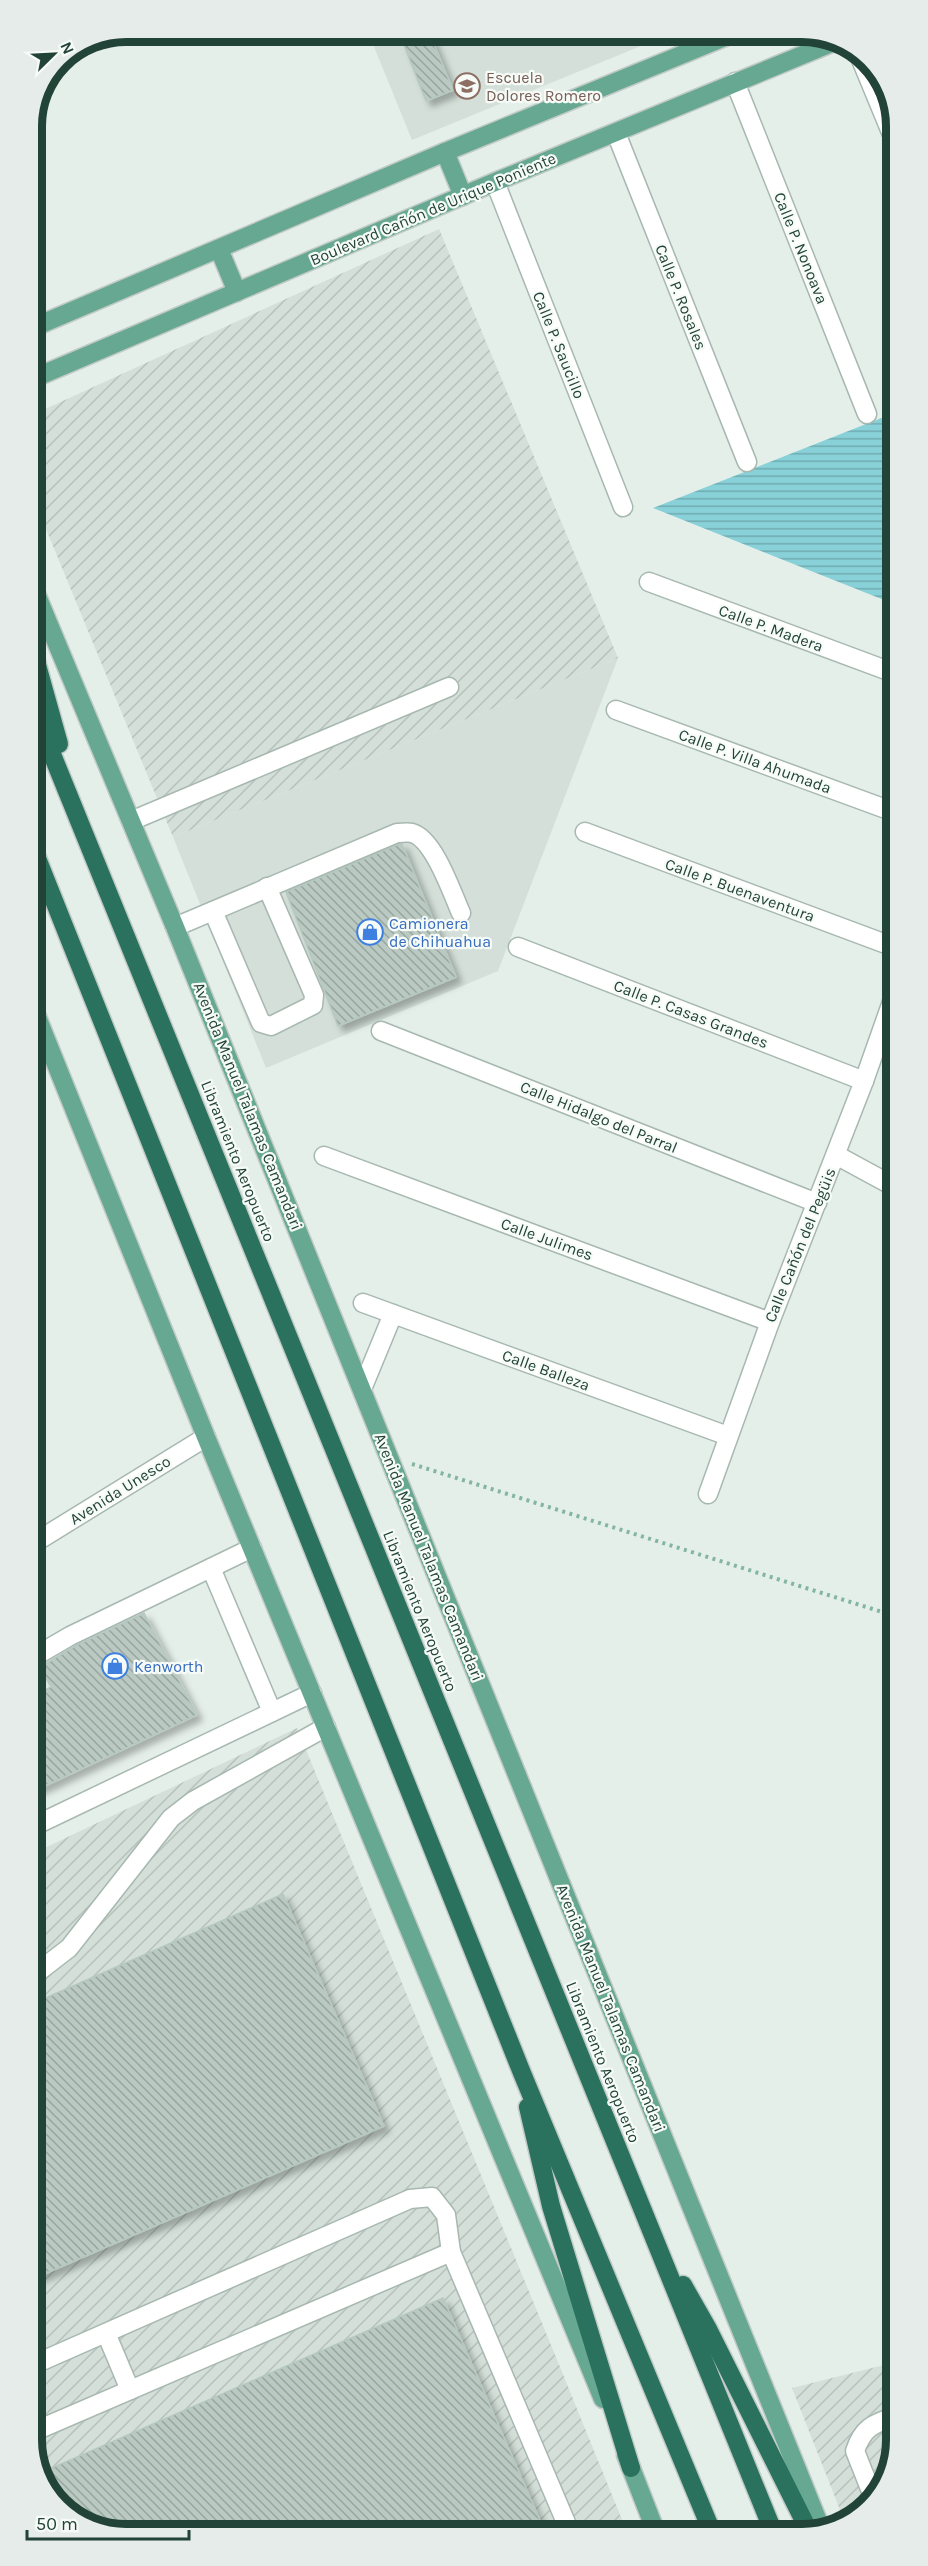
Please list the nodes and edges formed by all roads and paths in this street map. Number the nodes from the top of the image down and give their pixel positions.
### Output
1 (713, 42) edge
2 (816, 44) edge
3 (866, 73) edge
4 (735, 82) junction
5 (885, 118) edge
6 (616, 132) junction
7 (445, 152) junction
8 (495, 182) junction
9 (463, 196) junction
10 (219, 249) junction
11 (237, 292) junction
12 (42, 324) edge
13 (42, 375) edge
14 (867, 414) dead end
15 (747, 462) dead end
16 (623, 507) dead end
17 (649, 582) dead end
18 (42, 608) edge
19 (886, 670) edge
20 (42, 683) edge
21 (449, 687) dead end
22 (616, 710) dead end
23 (42, 729) edge
24 (886, 809) edge
25 (80, 821) junction
26 (131, 821) junction
27 (585, 832) dead end
28 (42, 871) edge
29 (267, 887) junction
30 (213, 911) junction
31 (461, 913) dead end
32 (175, 927) junction
33 (886, 944) edge
34 (518, 947) dead end
35 (886, 1019) edge
36 (42, 1029) edge
37 (381, 1030) dead end
38 (864, 1081) junction
39 (836, 1155) junction
40 (324, 1156) dead end
41 (886, 1183) edge
42 (817, 1203) junction
43 (363, 1303) dead end
44 (393, 1314) junction
45 (770, 1322) junction
46 (362, 1389) junction
47 (728, 1436) junction
48 (206, 1437) junction
49 (388, 1457) junction
50 (708, 1494) dead end
51 (42, 1538) edge
52 (252, 1548) junction
53 (211, 1568) junction
54 (886, 1613) edge
55 (42, 1652) edge
56 (312, 1693) junction
57 (272, 1712) junction
58 (326, 1727) junction
59 (42, 1822) edge
60 (42, 1969) edge
61 (522, 2073) junction
62 (645, 2217) junction
63 (451, 2252) junction
64 (106, 2333) junction
65 (42, 2361) edge
66 (130, 2390) junction
67 (886, 2420) edge
68 (42, 2428) edge
69 (631, 2468) junction
70 (870, 2489) edge
71 (818, 2522) edge
72 (567, 2524) edge
73 (653, 2524) edge
74 (709, 2524) edge
75 (770, 2524) edge
76 (805, 2524) edge

1 - 7 main road
2 - 4 main road, Boulevard Cañón de Urique Poniente
3 - 5 street
4 - 6 main road, Boulevard Cañón de Urique Poniente
4 - 14 street, Calle P. Nonoava
6 - 8 main road, Boulevard Cañón de Urique Poniente
6 - 15 street, Calle P. Rosales
7 - 9 main road
7 - 10 main road
8 - 9 main road, Boulevard Cañón de Urique Poniente
8 - 16 street, Calle P. Saucillo
9 - 11 main road, Boulevard Cañón de Urique Poniente
10 - 11 main road
10 - 12 main road
11 - 13 main road, Boulevard Cañón de Urique Poniente
17 - 19 street, Calle P. Madera
18 - 26 main road, Avenida Manuel Talamas Camandari
20 - 25 highway
21 - 26 street
22 - 24 street, Calle P. Villa Ahumada
23 - 25 highway, Libramiento Aeropuerto
25 - 62 highway, Libramiento Aeropuerto
26 - 32 main road, Avenida Manuel Talamas Camandari
27 - 33 street, Calle P. Buenaventura
28 - 61 highway
29 - 30 street
29 - 30 street
29 - 31 street
30 - 32 street
32 - 46 main road, Avenida Manuel Talamas Camandari
34 - 38 street, Calle P. Casas Grandes
35 - 38 street, Calle Cañón del Pegüis
36 - 48 main road
37 - 42 street, Calle Hidalgo del Parral
38 - 39 street, Calle Cañón del Pegüis
39 - 41 street
39 - 42 street, Calle Cañón del Pegüis
40 - 45 street, Calle Julimes
42 - 45 street, Calle Cañón del Pegüis
43 - 44 street, Calle Balleza
44 - 46 street
44 - 47 street, Calle Balleza
45 - 47 street, Calle Cañón del Pegüis
46 - 49 main road, Avenida Manuel Talamas Camandari
47 - 50 street, Calle Cañón del Pegüis
48 - 51 street, Avenida Unesco
48 - 52 main road
49 - 54 path
49 - 71 main road, Avenida Manuel Talamas Camandari
52 - 53 street
52 - 56 main road
53 - 55 street
53 - 57 street
56 - 57 street
56 - 58 main road
57 - 59 street
58 - 60 street
58 - 69 main road
61 - 69 highway
61 - 74 highway
62 - 75 highway, Libramiento Aeropuerto
62 - 76 highway
63 - 64 street
63 - 66 street
63 - 72 street
64 - 65 street
64 - 66 street
66 - 68 street
67 - 70 street
69 - 73 main road

